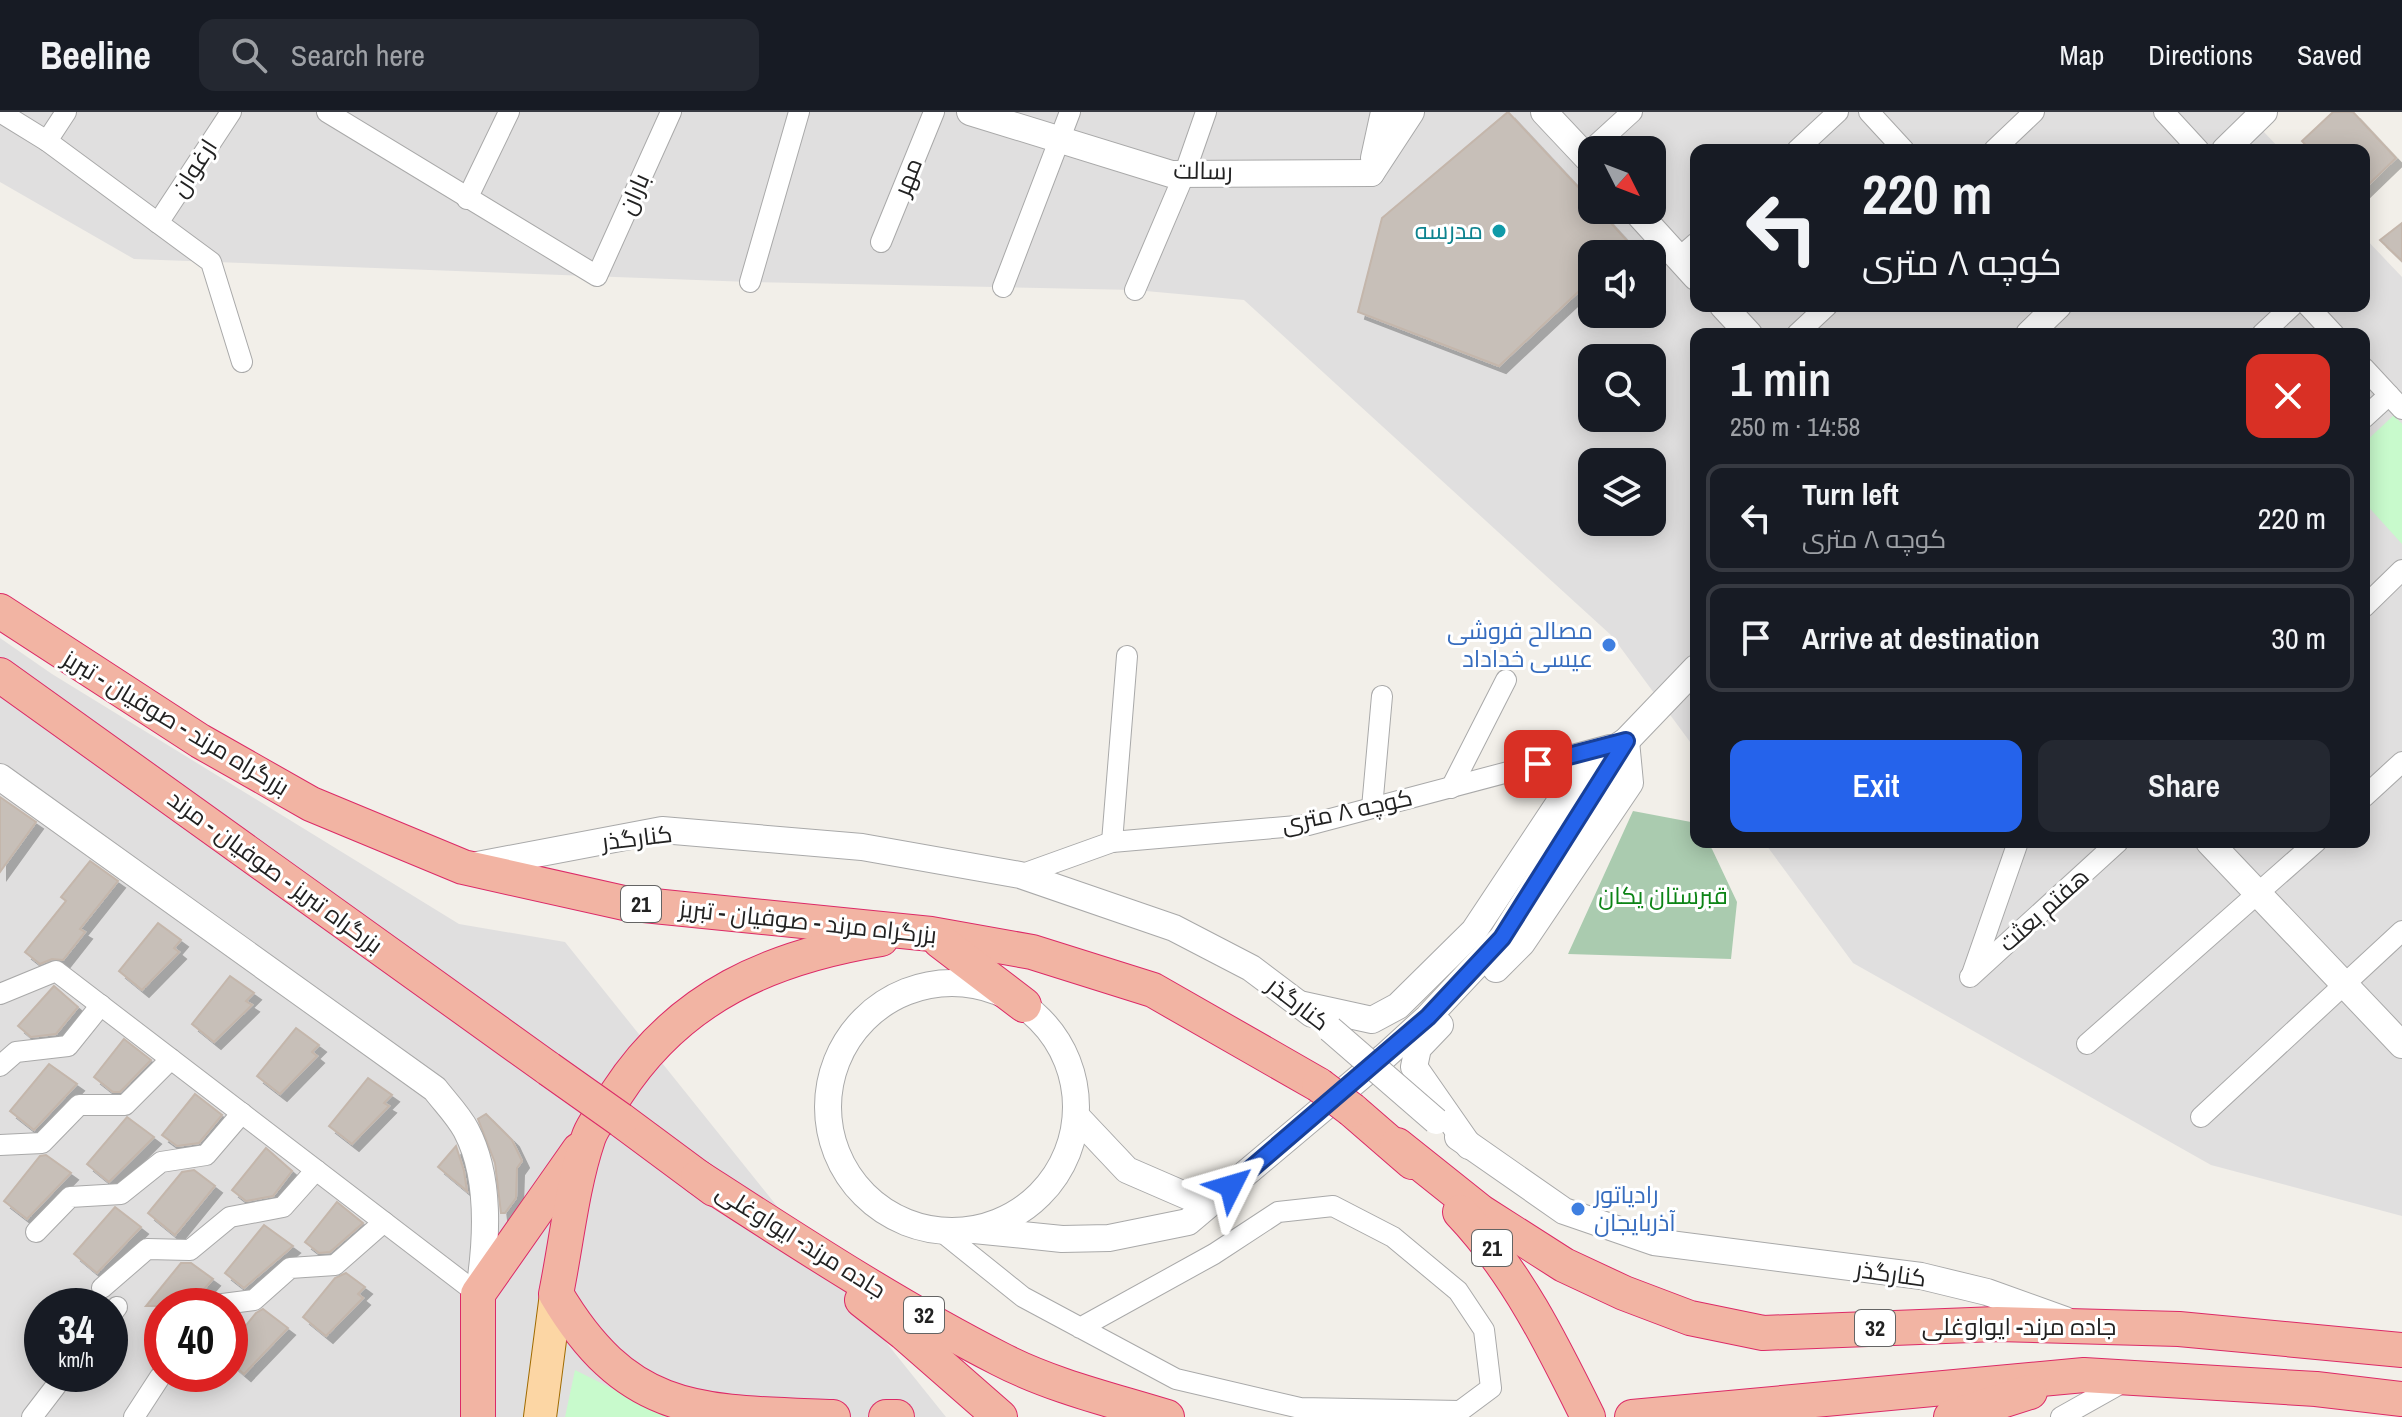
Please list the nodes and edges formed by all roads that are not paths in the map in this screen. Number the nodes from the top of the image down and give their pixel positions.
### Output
1 (0, 112) edge
2 (66, 112) edge
3 (231, 112) edge
4 (327, 112) edge
5 (509, 112) edge
6 (671, 112) edge
7 (799, 112) edge
8 (934, 112) edge
9 (970, 112) edge
10 (1070, 112) edge
11 (1206, 112) edge
12 (1384, 112) edge
13 (1411, 112) edge
14 (1544, 112) edge
15 (1632, 112) edge
16 (1838, 112) edge
17 (1869, 112) edge
18 (2034, 112) edge
19 (2164, 112) edge
20 (2264, 112) edge
21 (352, 119) edge
22 (1610, 136) edge
23 (1061, 140) junction
24 (47, 141) junction
25 (1803, 144) edge
26 (1898, 144) edge
27 (2000, 144) edge
28 (2193, 144) edge
29 (2231, 144) edge
30 (1578, 148) edge
31 (1371, 173) junction
32 (1184, 175) junction
33 (467, 199) junction
34 (158, 223) junction
35 (1651, 224) edge
36 (881, 242) dead end
37 (1690, 259) edge
38 (750, 282) dead end
39 (1003, 287) dead end
40 (1135, 290) dead end
41 (1729, 312) edge
42 (1821, 312) edge
43 (2048, 312) edge
44 (2286, 312) edge
45 (2314, 312) edge
46 (1743, 328) edge
47 (1803, 328) edge
48 (2034, 328) edge
49 (2268, 328) edge
50 (2328, 328) edge
51 (242, 362) dead end
52 (2370, 375) edge
53 (2395, 402) edge
54 (2370, 415) edge
55 (2402, 570) edge
56 (2370, 601) edge
57 (0, 611) edge
58 (1127, 656) dead end
59 (1690, 674) edge
60 (0, 675) edge
61 (1506, 680) dead end
62 (1382, 696) dead end
63 (1626, 741) junction
64 (2402, 762) edge
65 (0, 777) edge
66 (1451, 788) junction
67 (2370, 791) edge
68 (1372, 808) junction
69 (1112, 842) junction
70 (2016, 848) edge
71 (2111, 848) edge
72 (2215, 848) edge
73 (2310, 848) edge
74 (463, 867) junction
75 (1020, 875) junction
76 (2260, 894) junction
77 (2402, 931) edge
78 (931, 934) junction
79 (1077, 965) junction
80 (977, 981) junction
81 (2343, 984) junction
82 (0, 994) edge
83 (1299, 1004) junction
84 (101, 1005) junction
85 (1024, 1005) joint
86 (2087, 1044) dead end
87 (2402, 1045) edge
88 (171, 1059) junction
89 (0, 1066) edge
90 (242, 1113) junction
91 (1077, 1117) junction
92 (2201, 1117) dead end
93 (588, 1137) junction
94 (0, 1145) edge
95 (1397, 1145) junction
96 (1469, 1146) junction
97 (316, 1170) junction
98 (698, 1177) junction
99 (1216, 1199) junction
100 (384, 1222) junction
101 (974, 1230) junction
102 (36, 1232) dead end
103 (942, 1232) junction
104 (102, 1288) dead end
105 (478, 1294) junction
106 (556, 1294) junction
107 (248, 1301) edge
108 (2084, 1326) junction
109 (1080, 1328) junction
110 (2402, 1350) edge
111 (2084, 1375) junction
112 (2131, 1377) junction
113 (51, 1392) edge
114 (150, 1392) edge
115 (2398, 1405) edge
116 (32, 1417) edge
117 (134, 1417) edge
118 (478, 1417) edge
119 (540, 1417) edge
120 (833, 1417) edge
121 (886, 1417) edge
122 (897, 1417) edge
123 (1000, 1417) edge
124 (1167, 1417) edge
125 (1588, 1417) edge
126 (1632, 1417) edge
127 (1951, 1417) edge
128 (2061, 1417) edge

1 - 24 street
2 - 24 street
3 - 34 street, ارغوان
4 - 21 street
5 - 33 street
6 - 33 street, باران
7 - 38 street
8 - 36 street, مهر
9 - 23 street, رسالت
10 - 23 street
11 - 32 street
12 - 31 street
13 - 31 street
14 - 30 street
15 - 22 street
16 - 25 street
17 - 26 street
18 - 27 street
19 - 28 street
20 - 29 street
21 - 33 street
23 - 32 street, رسالت
23 - 39 street
24 - 34 street
31 - 32 street, رسالت
32 - 40 street
34 - 51 street
35 - 37 street
41 - 46 street
42 - 47 street
43 - 48 street
44 - 49 street
45 - 50 street
52 - 53 street
53 - 54 street
55 - 56 street
57 - 74 highway, بزرگراه مرند - صوفیان - تبریز / 21
58 - 69 street
59 - 63 street
60 - 98 highway, بزرگراه تبریز - صوفیان - مرند, bridge
61 - 66 street
62 - 68 street
63 - 66 street, کوچه ۸ متری
63 - 83 street
63 - 96 street
63 - 99 street
64 - 67 street
65 - 105 street
66 - 68 street, کوچه ۸ متری
68 - 69 street, کوچه ۸ متری
69 - 75 street, کوچه ۸ متری
70 - 71 street, هفتم بعثت
72 - 76 street
73 - 76 street
74 - 75 street, کنارگذر
74 - 78 highway, بزرگراه مرند - صوفیان - تبریز / 21
75 - 83 street, کنارگذر
76 - 81 street
76 - 86 street
77 - 81 street
78 - 79 highway, بزرگراه مرند - صوفیان - تبریز / 21
78 - 80 highway
78 - 93 highway
79 - 80 highway
79 - 95 highway, بزرگراه مرند - صوفیان - تبریز / 21, bridge
80 - 85 highway
80 - 103 street
81 - 87 street
81 - 92 street
82 - 84 street
83 - 96 street, کنارگذر, bridge
84 - 88 street
84 - 89 street
85 - 91 street
88 - 90 street
88 - 94 street
90 - 97 street
90 - 102 street
91 - 99 street
91 - 101 street
93 - 105 highway
93 - 106 highway
95 - 108 highway, جاده مرند- ایواوغلی / 32
95 - 125 highway, 21
96 - 108 street, کنارگذر
97 - 100 street
97 - 104 street
98 - 123 highway
98 - 124 highway, جاده مرند- ایواوغلی / 32
99 - 101 street
100 - 105 street
100 - 107 street
101 - 103 street
103 - 109 street
105 - 118 highway
106 - 119 main road
106 - 120 highway
108 - 110 highway, جاده مرند- ایواوغلی / 32
109 - 109 street
111 - 112 highway, جاده مرند- ایواوغلی
111 - 126 highway, جاده مرند- ایواوغلی
111 - 127 highway
112 - 115 highway, جاده مرند- ایواوغلی
112 - 128 street
113 - 116 street
114 - 117 street
121 - 122 highway

